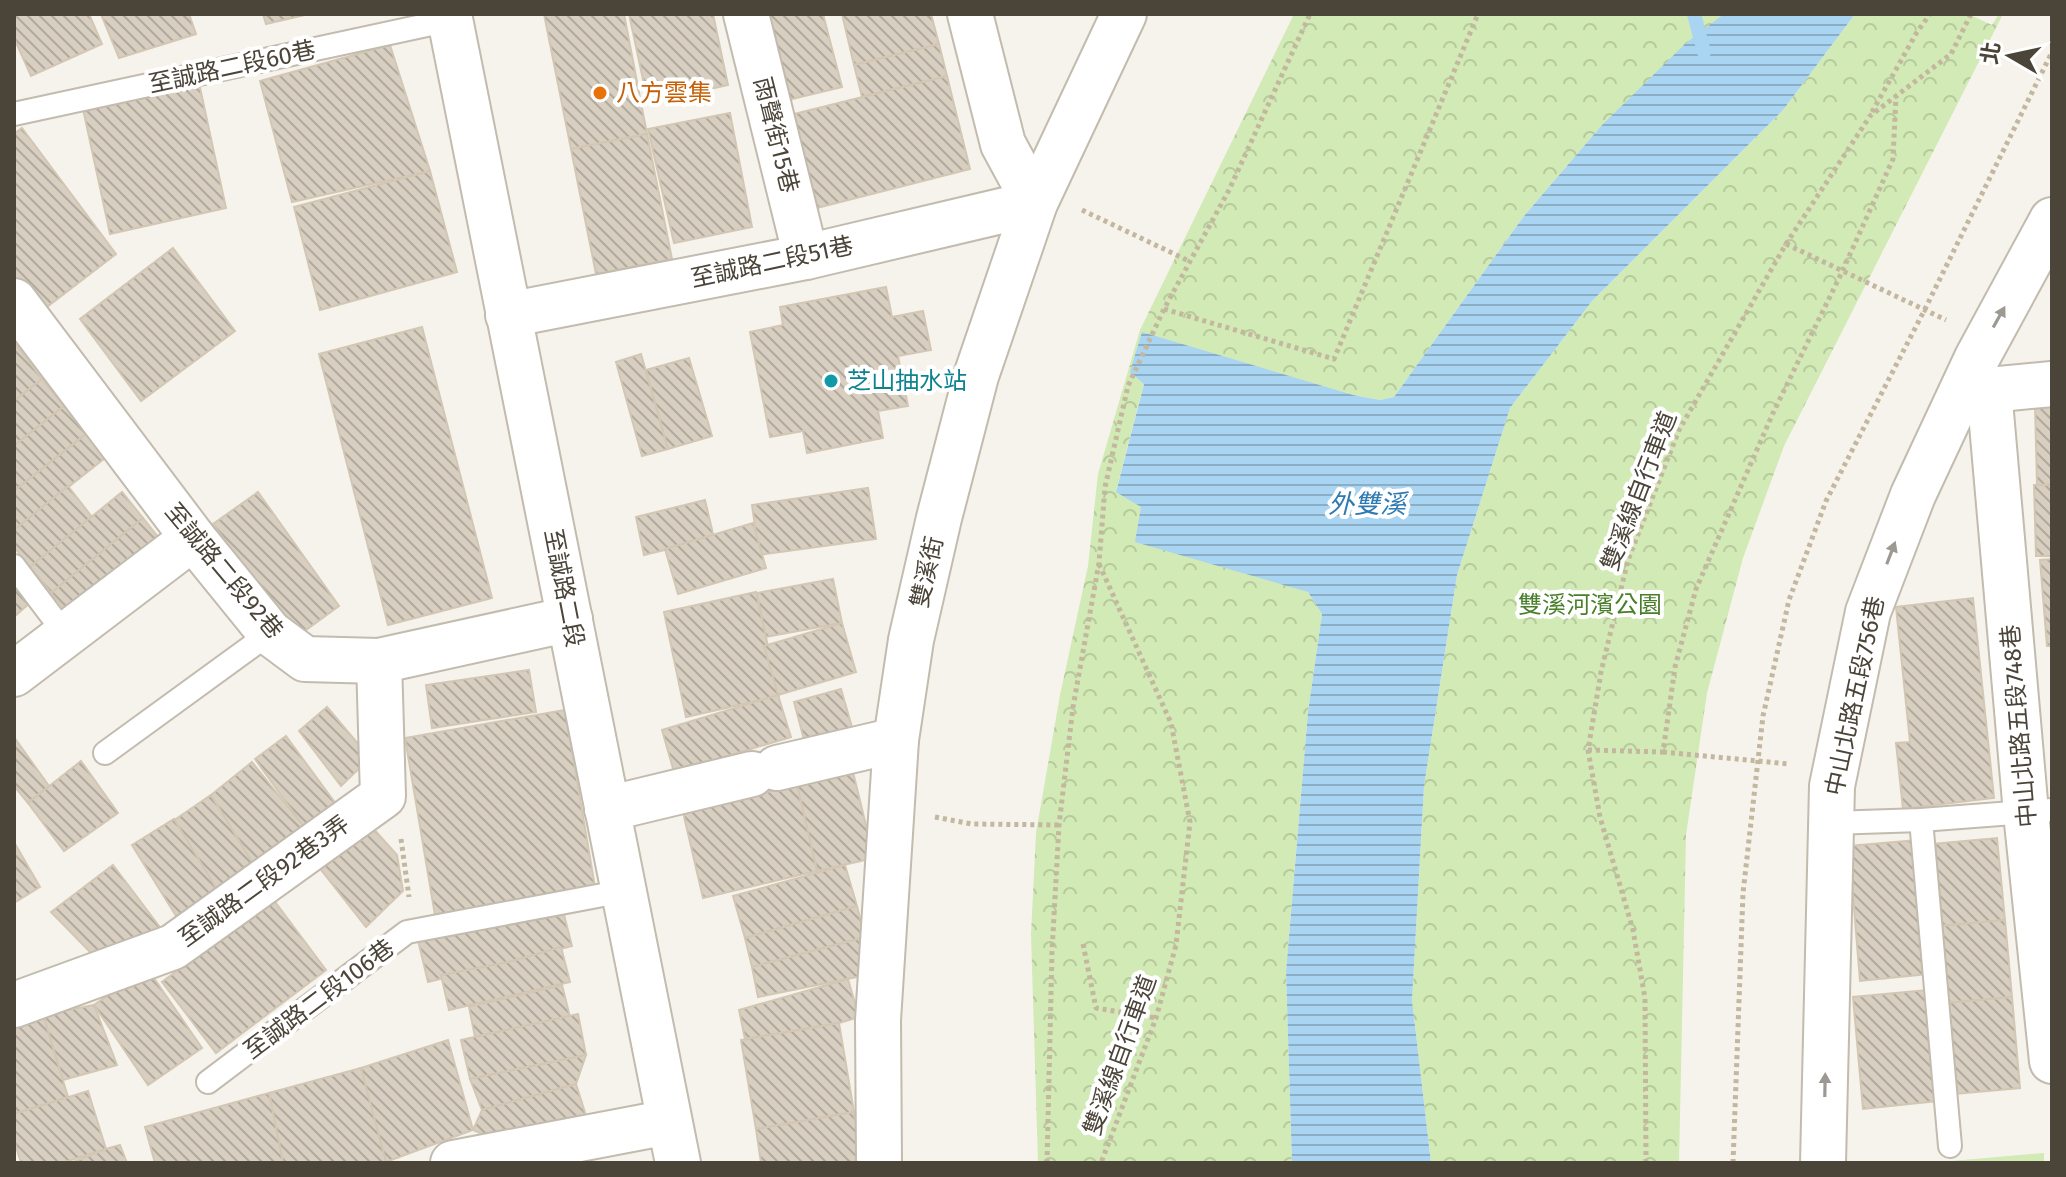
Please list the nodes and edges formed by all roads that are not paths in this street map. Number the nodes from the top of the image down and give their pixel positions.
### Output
1 (746, 14) edge
2 (970, 14) edge
3 (1124, 14) edge
4 (450, 17) edge
5 (14, 114) edge
6 (1035, 203) junction
7 (2052, 220) edge
8 (806, 257) junction
9 (17, 311) edge
10 (508, 315) junction
11 (1980, 382) junction
12 (2052, 384) edge
13 (193, 538) junction
14 (14, 566) edge
15 (570, 619) junction
16 (270, 633) junction
17 (66, 635) junction
18 (379, 661) junction
19 (14, 674) edge
20 (896, 740) junction
21 (105, 753) dead end
22 (607, 809) junction
23 (2039, 811) edge
24 (1921, 820) junction
25 (1831, 823) junction
26 (624, 891) junction
27 (14, 1005) edge
28 (2052, 1061) edge
29 (208, 1082) dead end
30 (674, 1143) edge
31 (1950, 1146) dead end
32 (453, 1163) edge
33 (879, 1163) edge
34 (1823, 1163) edge

1 - 8 street, 雨聲街15巷
2 - 6 street
3 - 6 street, 雙溪街
4 - 5 lane, 至誠路二段60巷
4 - 10 street, 至誠路二段
6 - 8 street, 至誠路二段51巷
6 - 20 street, 雙溪街
11 -> 7 street, 中山北路五段756巷
8 - 10 street, 至誠路二段51巷
9 - 13 street, 至誠路二段92巷
10 - 15 street, 至誠路二段
11 - 12 street
11 - 23 street, 中山北路五段748巷
25 -> 11 street, 中山北路五段756巷
13 - 16 street, 至誠路二段92巷
13 - 17 street
14 - 17 lane
15 - 18 street, 至誠路二段92巷
15 - 22 street, 至誠路二段
16 - 18 street, 至誠路二段92巷
16 - 21 lane
17 - 19 street
18 - 27 street, 至誠路二段92巷3弄
20 - 22 street
20 - 33 street, 雙溪街
22 - 26 street, 至誠路二段
23 - 24 lane
23 - 28 street, 中山北路五段748巷
24 - 25 lane
24 - 31 lane
34 -> 25 street, 中山北路五段756巷
26 - 29 lane, 至誠路二段106巷
26 - 30 street, 至誠路二段
30 - 32 street

